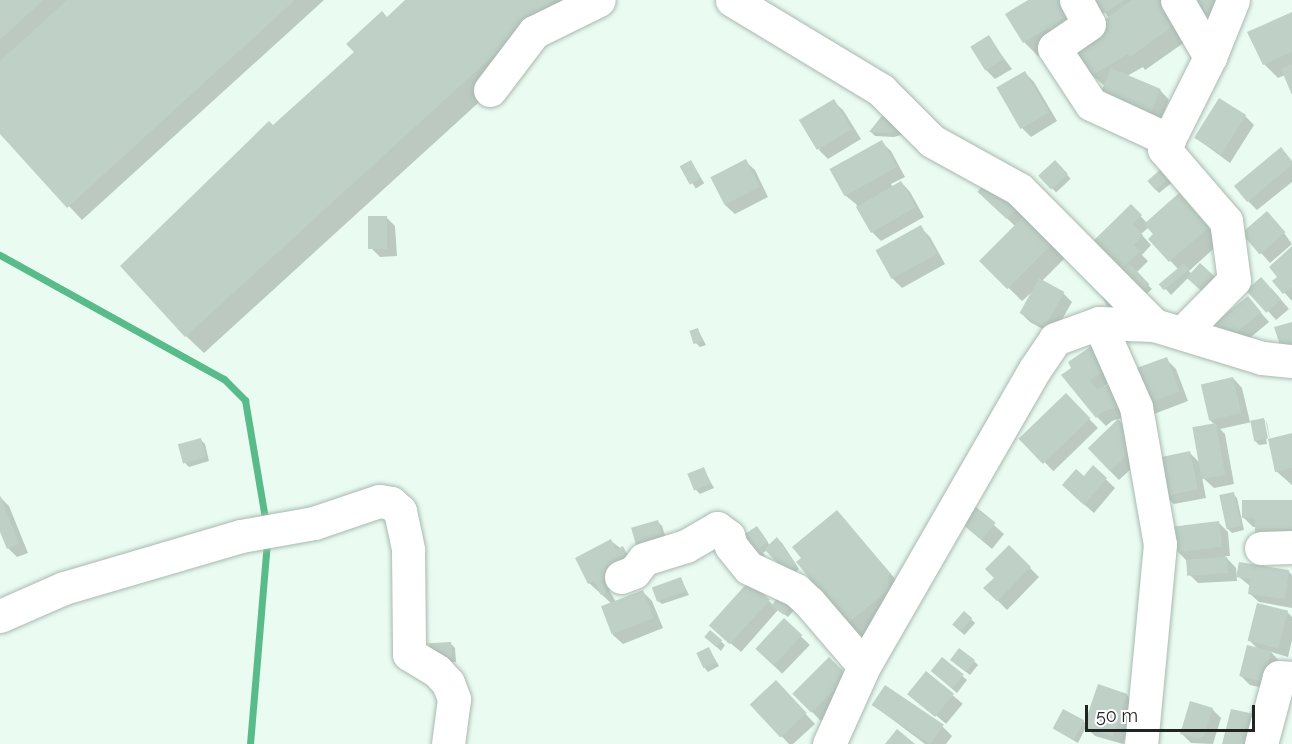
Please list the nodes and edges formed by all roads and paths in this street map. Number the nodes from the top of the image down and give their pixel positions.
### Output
1 (598, 0) edge
2 (732, 0) edge
3 (1076, 0) edge
4 (1177, 0) edge
5 (1233, 0) edge
6 (1210, 57) junction
7 (490, 90) dead end
8 (1169, 140) junction
9 (1099, 323) junction
10 (1168, 329) junction
11 (1292, 361) edge
12 (621, 577) dead end
13 (0, 616) edge
14 (864, 666) junction
15 (1292, 678) edge
16 (1146, 743) edge
17 (448, 744) edge
18 (829, 744) edge
19 (1261, 744) edge

1 - 7 street
2 - 10 street
3 - 8 street
4 - 6 street
5 - 6 street
6 - 8 street
8 - 10 street
9 - 10 street
9 - 14 street
9 - 16 street
10 - 11 street
12 - 14 street
13 - 17 street
14 - 18 street
15 - 19 street

